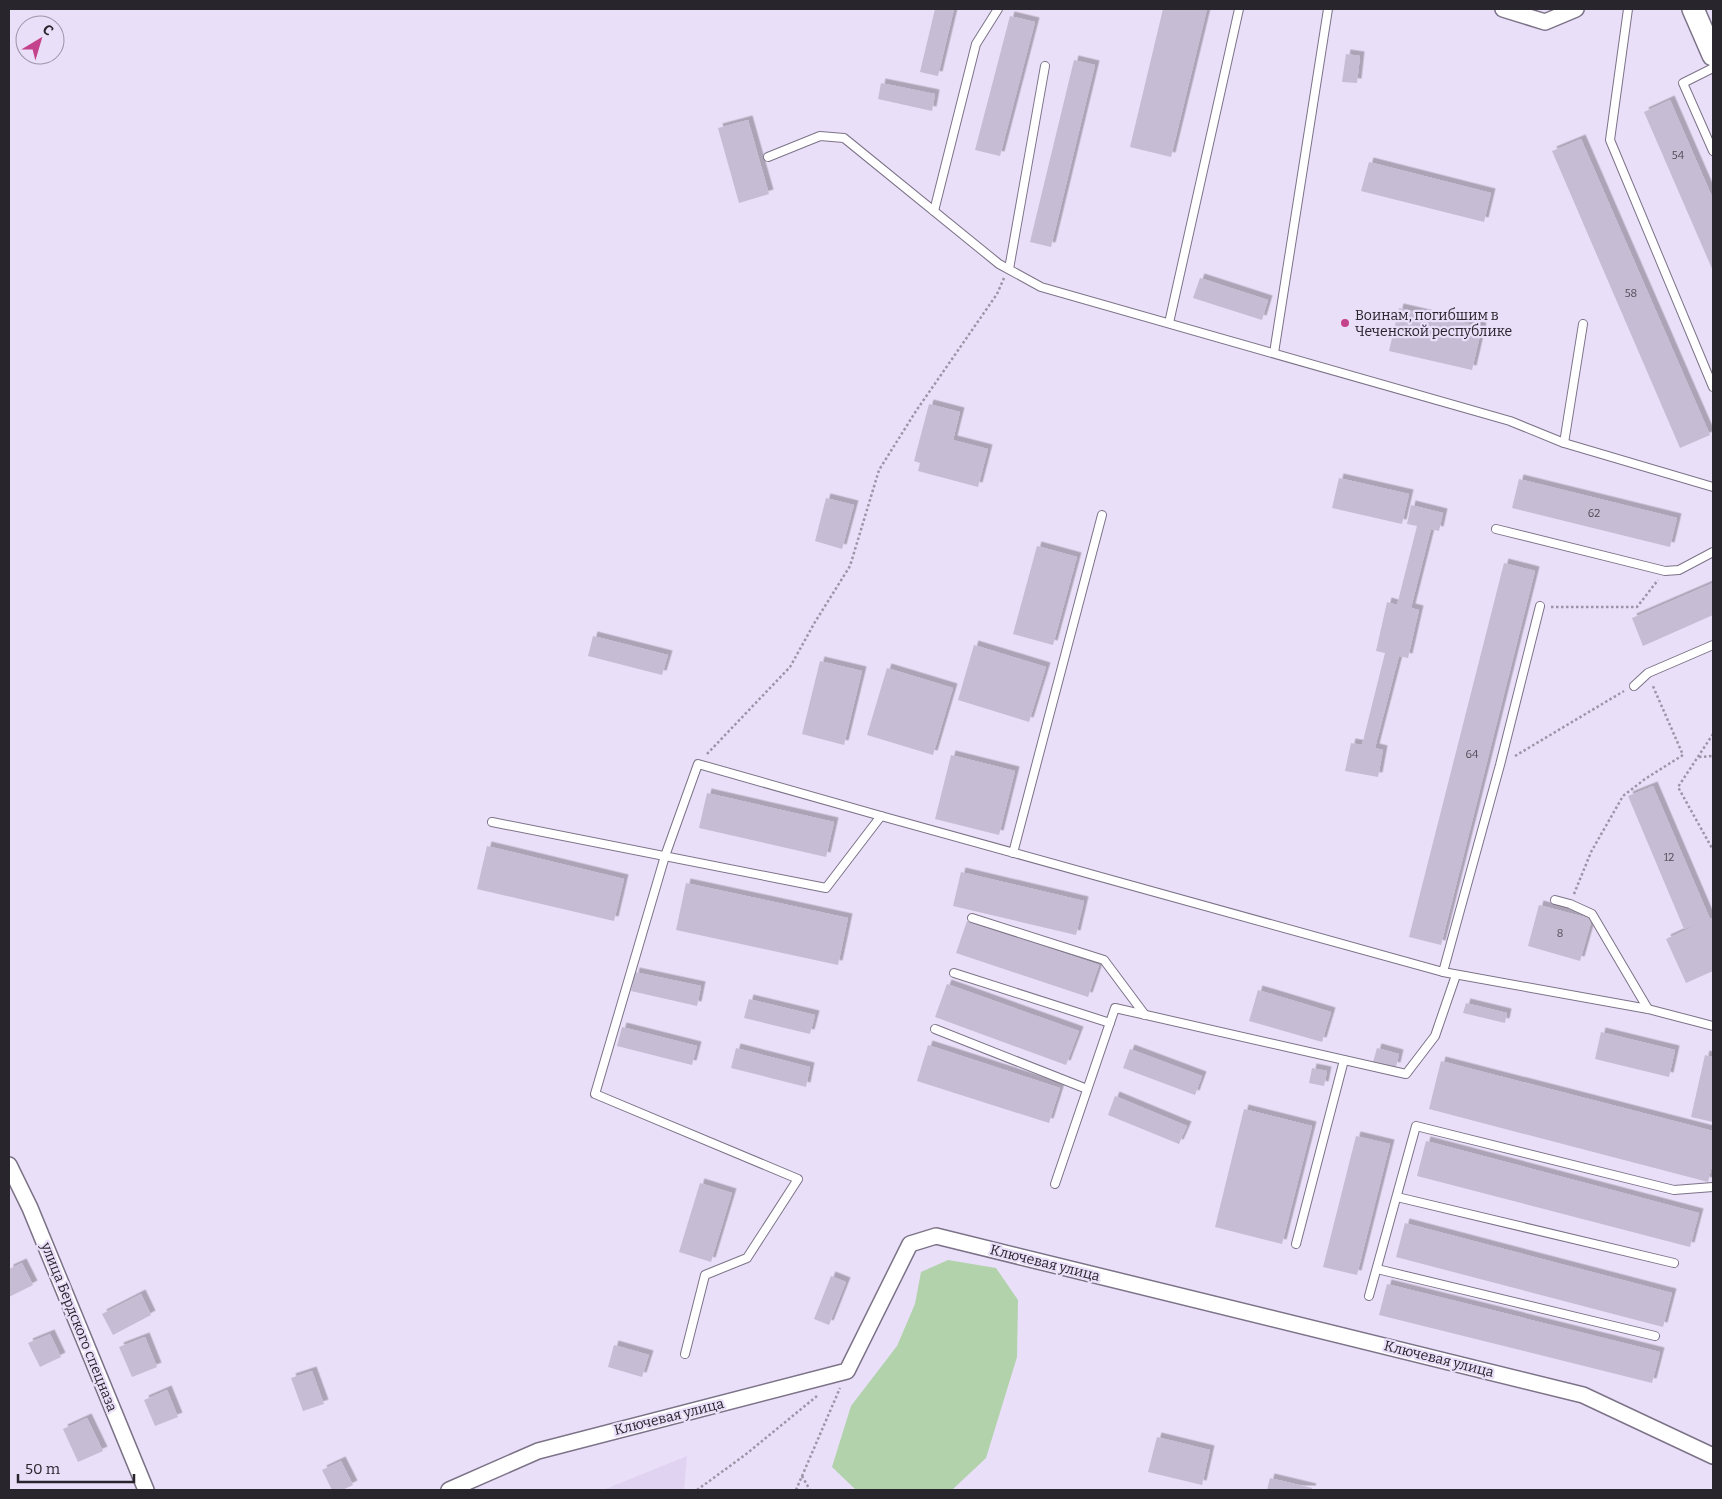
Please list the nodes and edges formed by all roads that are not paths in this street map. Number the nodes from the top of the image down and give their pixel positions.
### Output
1 (998, 9) edge
2 (1239, 9) edge
3 (1328, 9) edge
4 (1576, 9) edge
5 (1628, 9) edge
6 (1693, 9) edge
7 (1504, 10) edge
8 (1713, 55) edge
9 (1045, 66) dead end
10 (1713, 68) edge
11 (1713, 151) edge
12 (768, 157) dead end
13 (934, 211) junction
14 (1009, 269) junction
15 (1169, 323) junction
16 (1583, 324) dead end
17 (1274, 353) junction
18 (1713, 387) edge
19 (1564, 443) junction
20 (1713, 487) edge
21 (1102, 515) dead end
22 (1496, 529) dead end
23 (1713, 552) edge
24 (1540, 606) road end
25 (1713, 645) edge
26 (1634, 686) road end
27 (881, 816) junction
28 (492, 822) dead end
29 (1013, 852) junction
30 (665, 856) junction
31 (1555, 900) dead end
32 (972, 918) dead end
33 (1443, 972) junction
34 (954, 973) dead end
35 (1456, 975) junction
36 (1648, 1009) junction
37 (1145, 1015) junction
38 (1110, 1023) junction
39 (1713, 1026) edge
40 (935, 1030) dead end
41 (1344, 1060) junction
42 (1087, 1090) junction
43 (9, 1165) edge
44 (1055, 1184) dead end
45 (1713, 1187) edge
46 (1397, 1196) junction
47 (1296, 1244) dead end
48 (1674, 1263) dead end
49 (1377, 1269) junction
50 (1369, 1296) dead end
51 (1655, 1336) dead end
52 (685, 1354) dead end
53 (1713, 1456) edge
54 (146, 1490) edge
55 (449, 1490) edge

1 - 13 lane
2 - 15 lane
3 - 17 lane
4 - 7 street
5 - 18 lane
6 - 8 street
9 - 14 lane
10 - 11 lane
12 - 13 lane
13 - 14 lane
14 - 15 lane
15 - 17 lane
16 - 19 lane
17 - 19 lane
19 - 20 lane
21 - 29 lane
22 - 23 lane
24 - 33 lane
25 - 26 lane
27 - 29 lane
27 - 30 lane
27 - 30 lane
28 - 30 lane
29 - 33 lane
30 - 52 lane
31 - 36 lane
32 - 37 lane
33 - 35 lane
34 - 38 lane
35 - 36 lane
35 - 41 lane
36 - 39 lane
37 - 38 lane
37 - 41 lane
38 - 42 lane
40 - 42 lane
41 - 47 lane
42 - 44 lane
43 - 54 street, улица Бердского спецназа
45 - 46 lane
46 - 48 lane
46 - 49 lane
49 - 50 lane
49 - 51 lane
53 - 55 street, Ключевая улица

